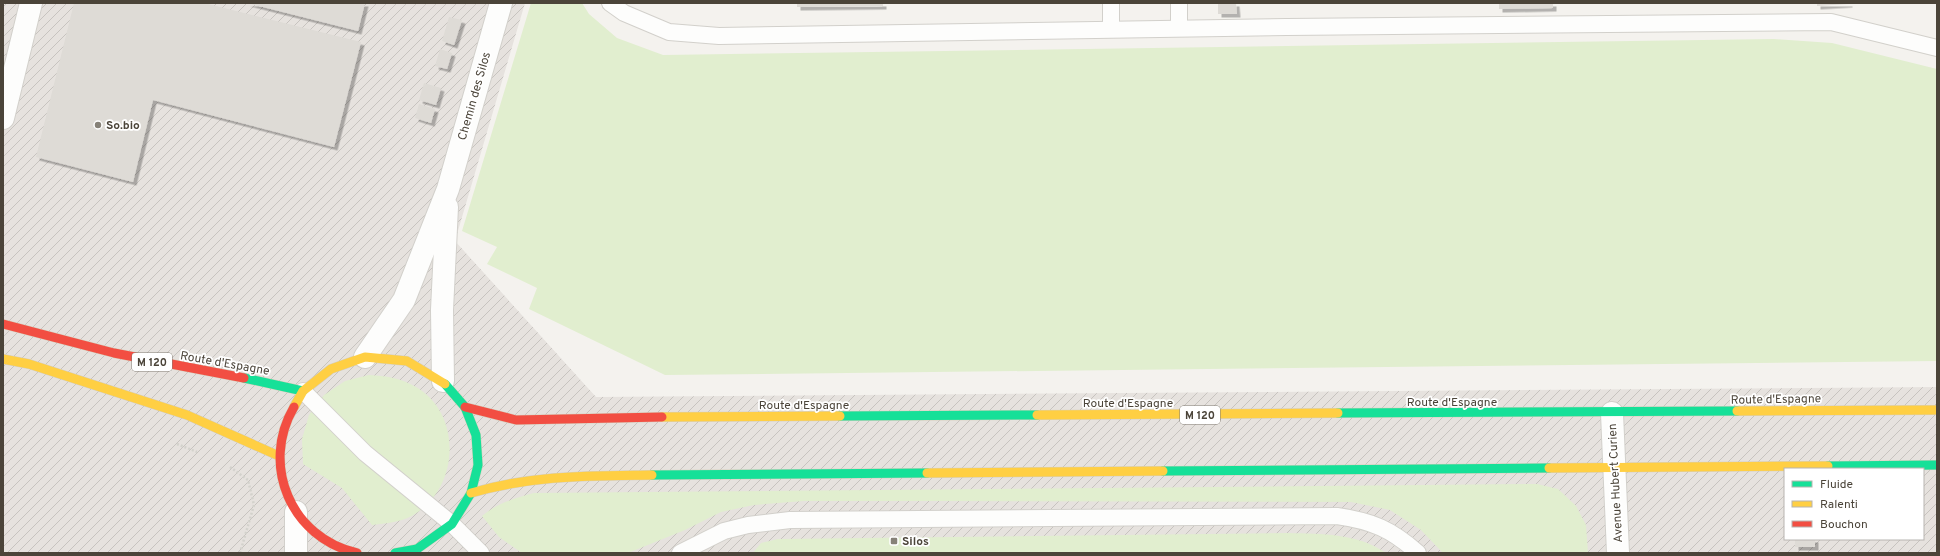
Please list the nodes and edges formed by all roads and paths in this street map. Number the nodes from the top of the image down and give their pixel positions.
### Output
1 (31, 3) edge
2 (501, 3) edge
3 (610, 3) edge
4 (1111, 3) edge
5 (1179, 3) edge
6 (1179, 28) junction
7 (1111, 29) junction
8 (1937, 48) edge
9 (3, 118) edge
10 (448, 189) junction
11 (3, 324) edge
12 (365, 357) junction
13 (3, 359) edge
14 (443, 381) junction
15 (303, 392) junction
16 (465, 407) junction
17 (1937, 410) edge
18 (1612, 413) junction
19 (177, 444) dead end
20 (198, 452) dead end
21 (279, 456) junction
22 (226, 463) dead end
23 (1937, 466) edge
24 (1614, 468) junction
25 (471, 494) junction
26 (296, 512) junction
27 (452, 524) junction
28 (702, 548) edge
29 (240, 553) edge
30 (296, 553) edge
31 (357, 553) edge
32 (394, 553) edge
33 (481, 553) edge
34 (680, 553) edge
35 (1418, 553) edge
36 (1618, 553) edge

1 - 9 street
2 - 10 street, Chemin des Silos
3 - 7 lane
4 - 7 lane
5 - 6 lane
6 - 7 lane
6 - 8 lane
10 - 12 street, Chemin des Silos
10 - 14 street, Chemin des Silos
11 - 15 main road, Route d'Espagne / M 120
12 - 14 main road
12 - 15 main road
13 - 21 main road
14 - 16 main road
15 - 21 main road
15 - 27 lane
16 - 18 main road, Route d'Espagne / M 120
16 - 25 main road
17 - 18 main road, Route d'Espagne / M 120
18 - 24 street, Avenue Hubert Curien
19 - 20 path
21 - 26 main road
22 - 29 path
23 - 24 main road
24 - 25 main road
24 - 36 street, Avenue Hubert Curien
25 - 27 main road
26 - 30 street
26 - 31 main road
27 - 32 main road
27 - 33 lane
28 - 34 lane
28 - 35 lane

